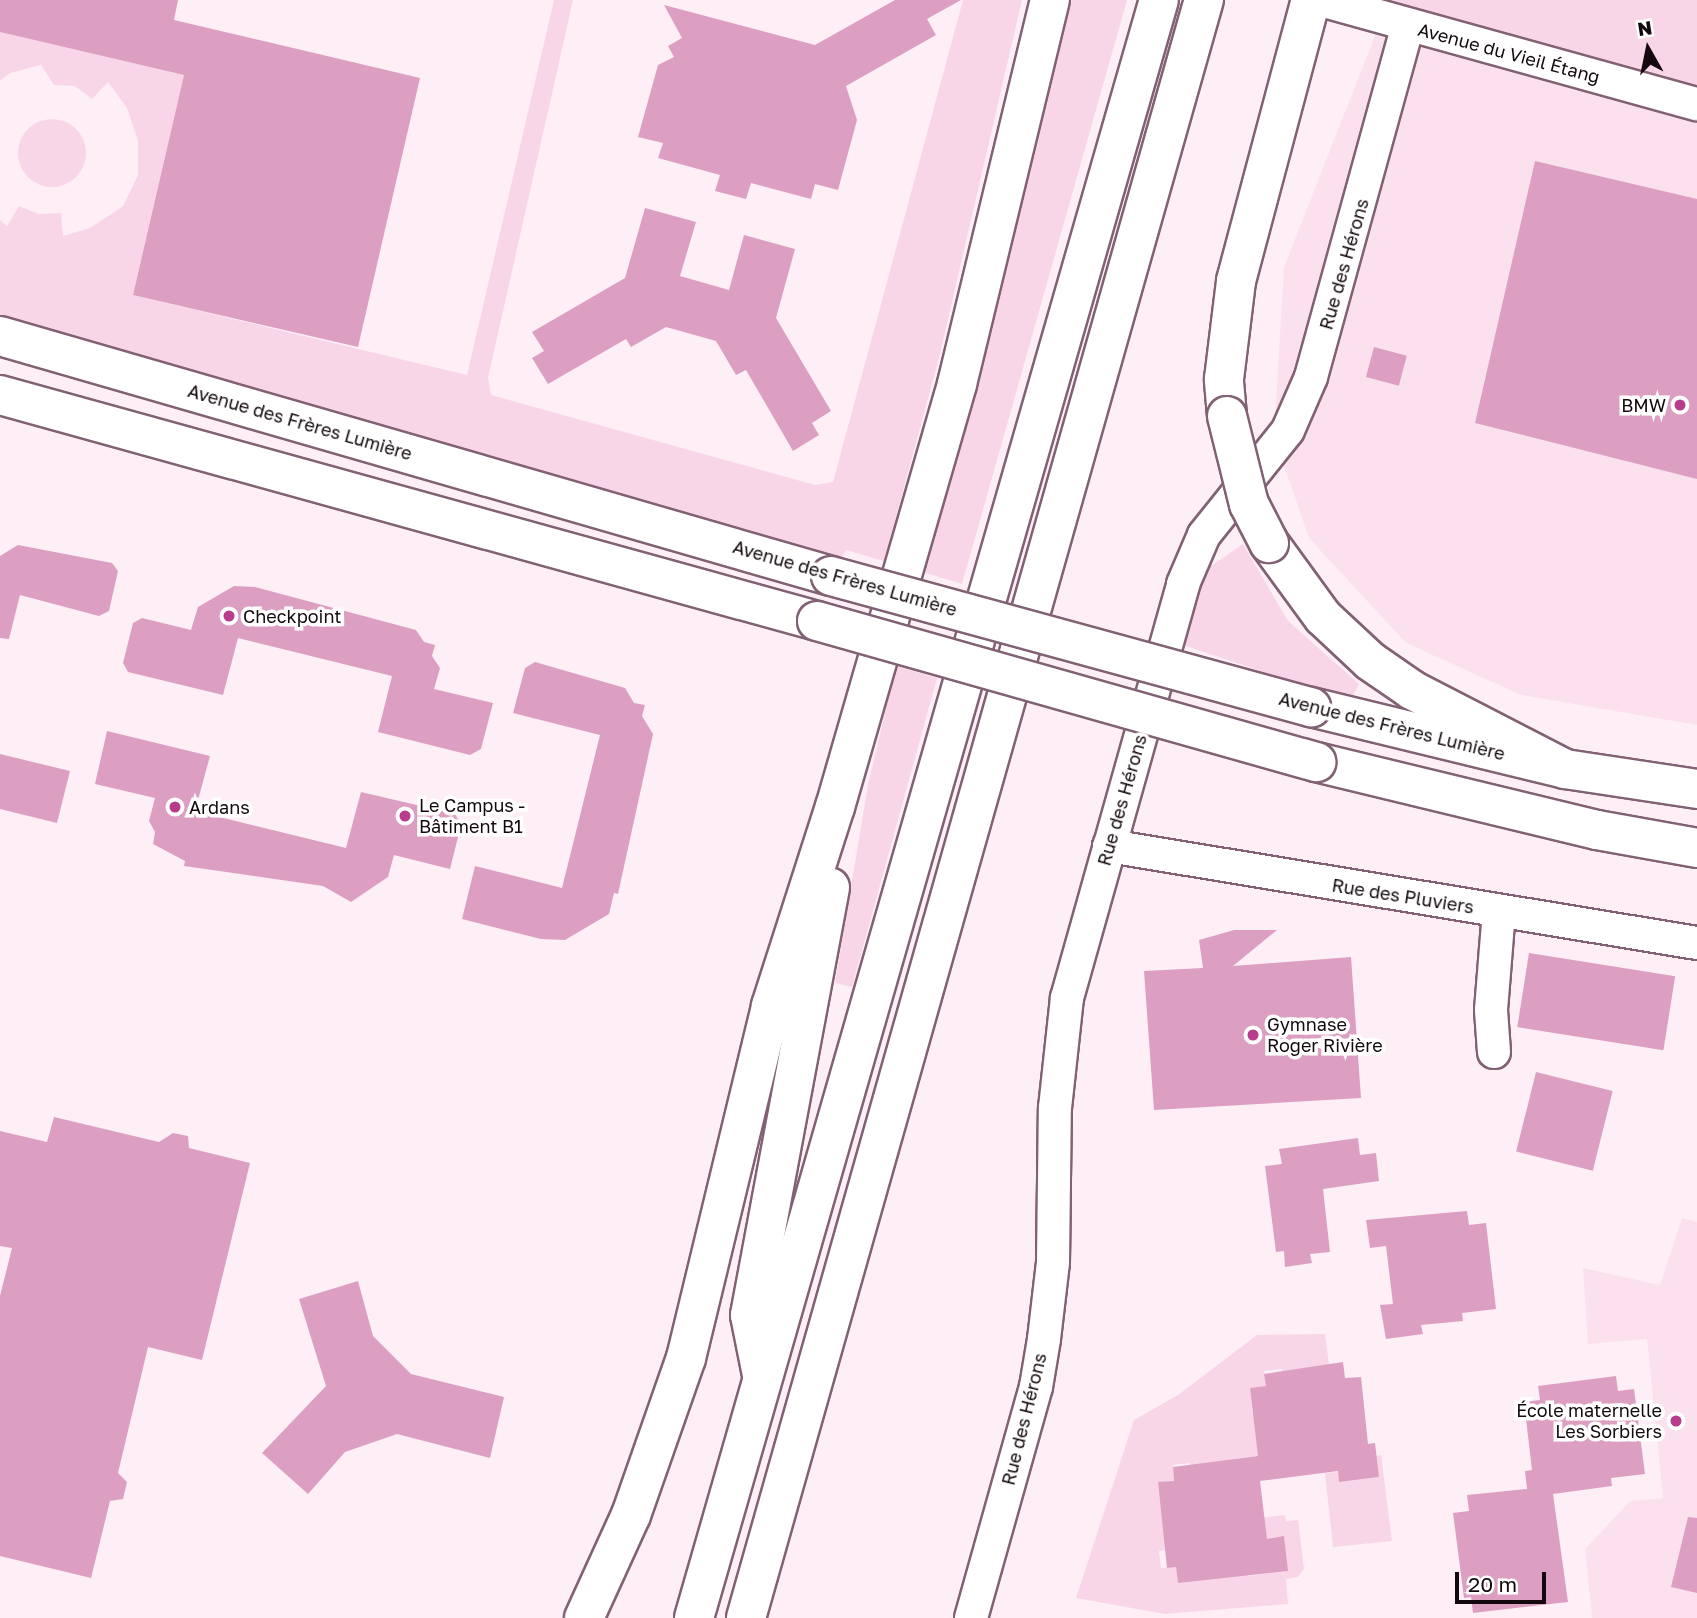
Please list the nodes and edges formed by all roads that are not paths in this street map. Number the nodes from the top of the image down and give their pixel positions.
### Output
1 (1051, 0) edge
2 (1160, 0) edge
3 (1204, 0) edge
4 (1311, 0) edge
5 (1321, 0) edge
6 (1408, 25) junction
7 (1697, 104) edge
8 (0, 335) edge
9 (0, 358) edge
10 (104, 366) junction
11 (0, 395) edge
12 (1565, 769) junction
13 (1697, 789) edge
14 (835, 807) junction
15 (1109, 846) junction
16 (1697, 848) edge
17 (1499, 912) junction
18 (1697, 943) edge
19 (1494, 1052) dead end
20 (763, 1380) junction
21 (583, 1618) edge
22 (694, 1618) edge
23 (746, 1618) edge
24 (971, 1618) edge

1 - 14 main road
2 - 20 main road
3 - 23 main road
4 - 12 main road, bridge
5 - 6 street, Avenue du Vieil Étang
6 - 7 street, Avenue du Vieil Étang
6 - 15 street, Rue des Hérons
8 - 10 main road, Avenue des Frères Lumière
9 - 10 main road
10 - 12 main road, Avenue des Frères Lumière, bridge
11 - 16 main road, bridge
12 - 13 main road, Avenue des Frères Lumière
14 - 20 main road
14 - 21 main road
15 - 17 street, Rue des Pluviers
15 - 24 street, Rue des Hérons
17 - 18 street, Rue des Pluviers
17 - 19 street
20 - 22 main road

